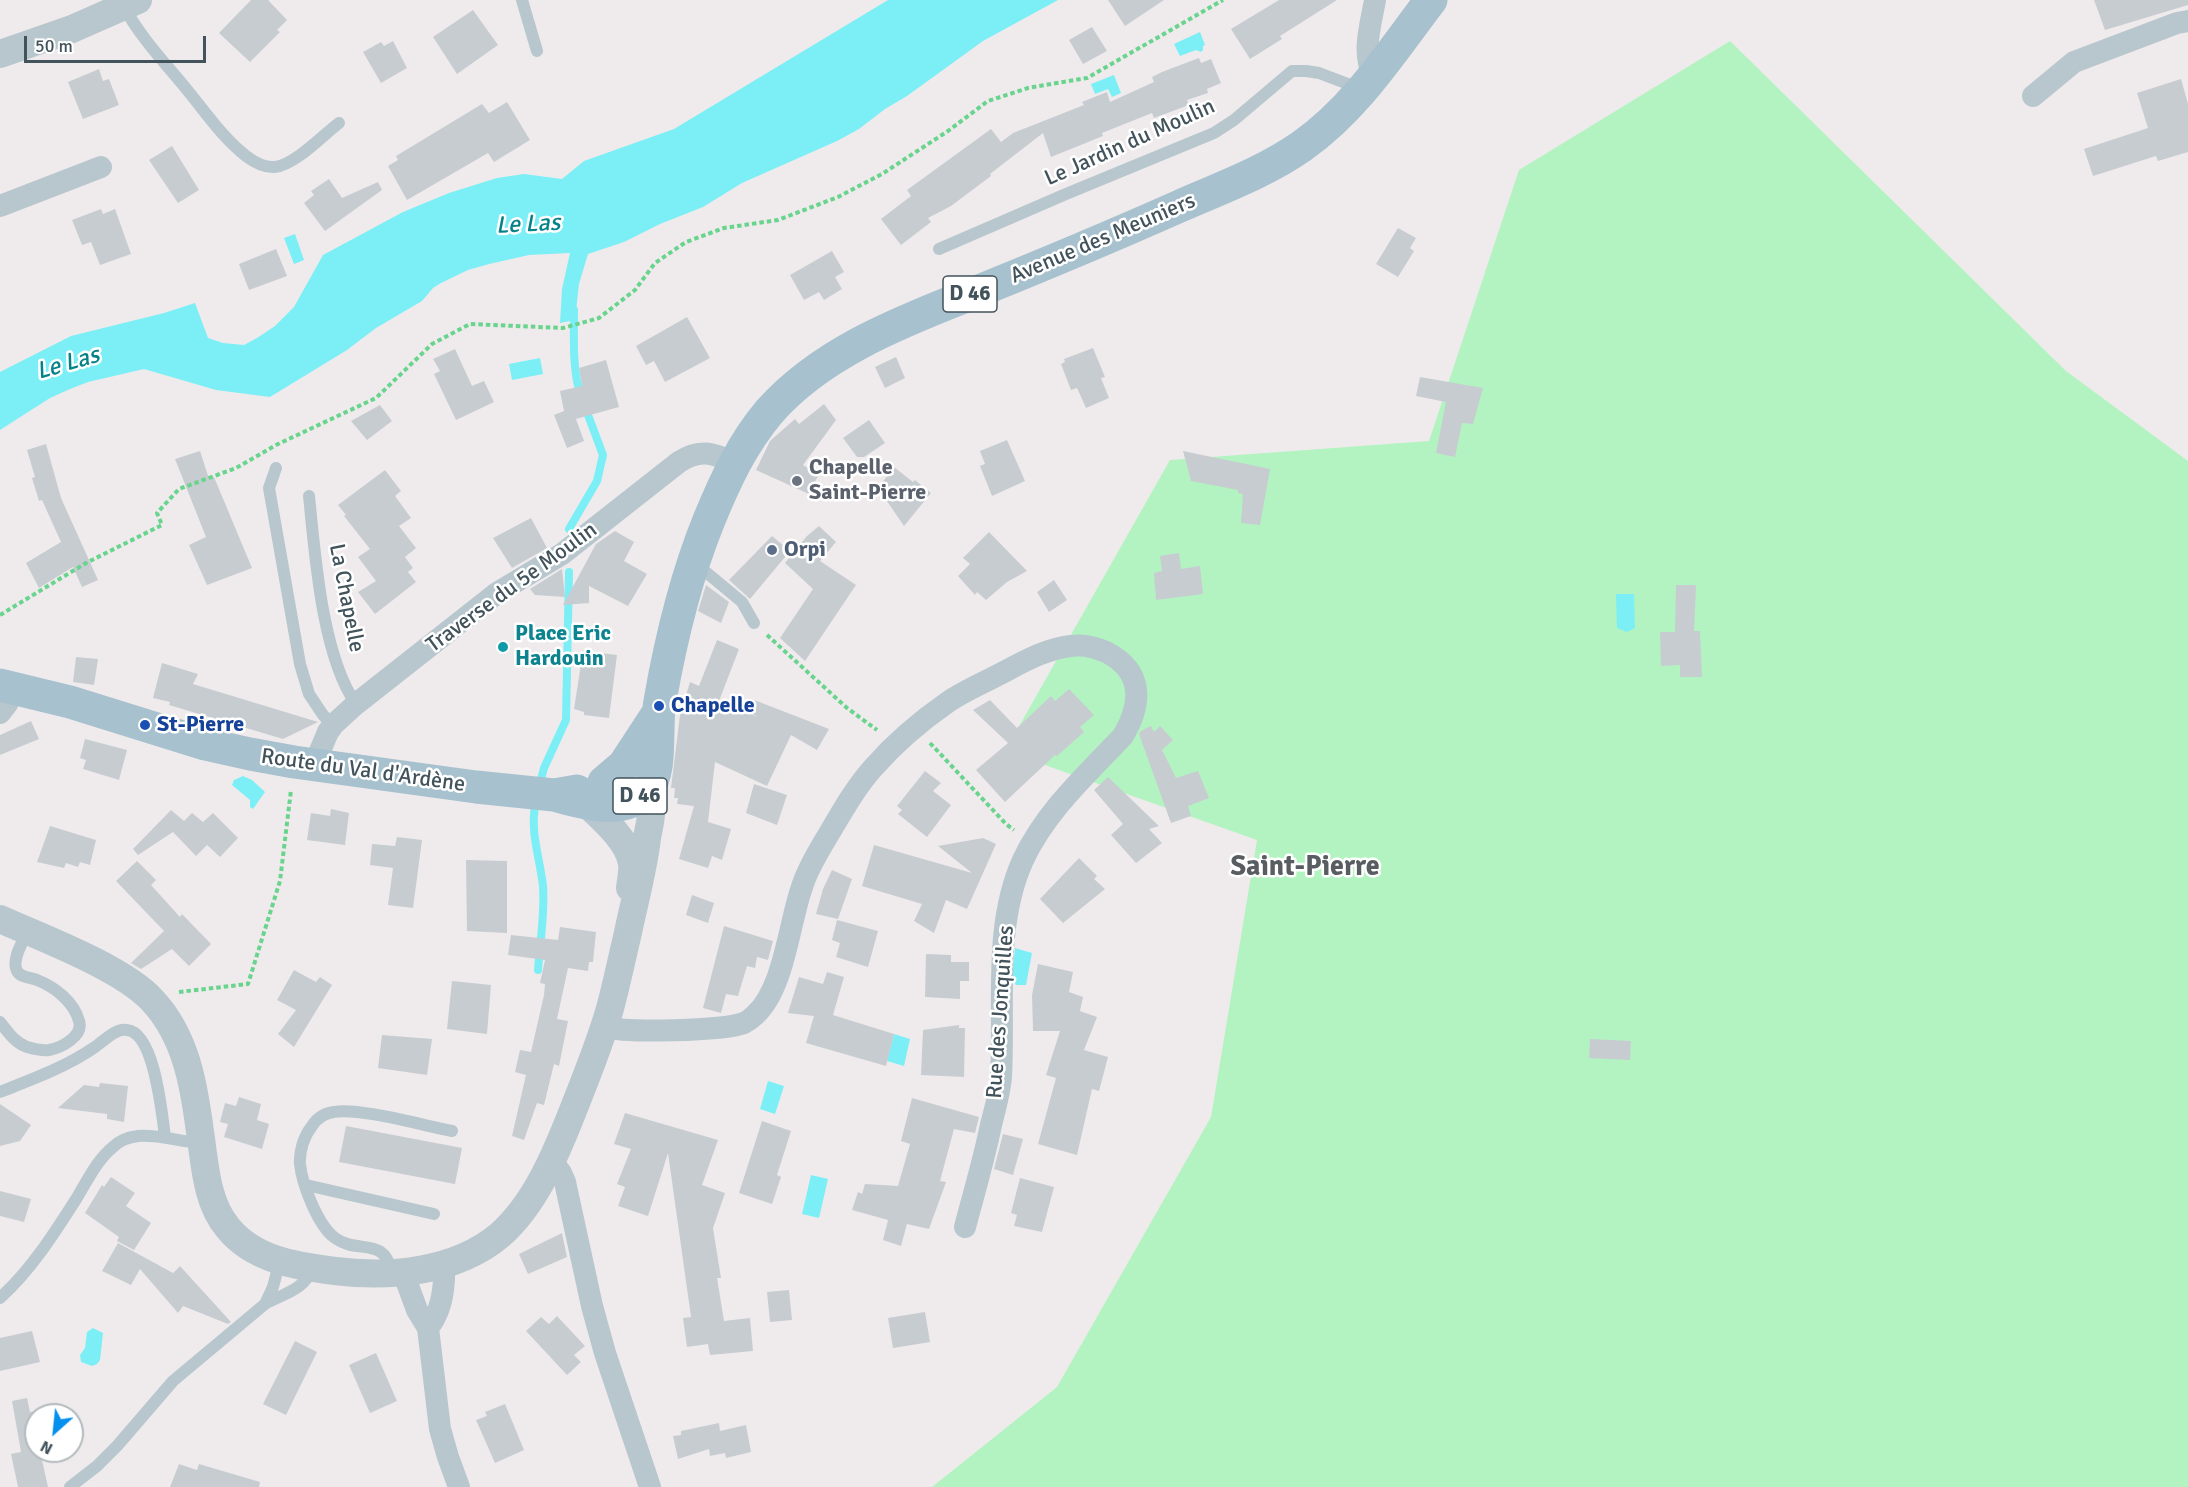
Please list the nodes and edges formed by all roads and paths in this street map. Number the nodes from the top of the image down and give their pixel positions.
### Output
1 (522, 0) edge
2 (1223, 0) edge
3 (1375, 0) edge
4 (1431, 0) edge
5 (131, 4) edge
6 (2188, 21) edge
7 (537, 51) dead end
8 (0, 54) edge
9 (1368, 83) junction
10 (2033, 96) dead end
11 (339, 123) dead end
12 (101, 167) dead end
13 (0, 206) edge
14 (939, 249) dead end
15 (562, 328) dead end
16 (735, 463) junction
17 (276, 468) dead end
18 (309, 496) dead end
19 (693, 561) junction
20 (754, 623) dead end
21 (5, 696) edge
22 (356, 704) junction
23 (652, 722) junction
24 (333, 725) junction
25 (304, 764) junction
26 (640, 792) junction
27 (596, 794) junction
28 (632, 863) junction
29 (0, 919) edge
30 (28, 931) junction
31 (627, 935) junction
32 (153, 1001) junction
33 (0, 1022) edge
34 (604, 1027) junction
35 (0, 1092) edge
36 (452, 1131) dead end
37 (165, 1137) junction
38 (202, 1143) junction
39 (552, 1160) junction
40 (306, 1185) junction
41 (434, 1214) dead end
42 (965, 1227) dead end
43 (280, 1260) junction
44 (444, 1263) junction
45 (312, 1267) junction
46 (397, 1273) junction
47 (0, 1298) edge
48 (266, 1304) junction
49 (428, 1328) junction
50 (70, 1487) edge
51 (459, 1487) edge
52 (650, 1487) edge

1 - 7 lane
2 - 15 path
3 - 9 street
4 - 9 main road, Avenue des Meuniers / D 46
5 - 8 street
5 - 11 lane
6 - 10 street
9 - 14 lane, Le Jardin du Moulin
9 - 16 main road, Avenue des Meuniers / D 46
12 - 13 street
16 - 19 main road, Avenue des Meuniers / D 46
16 - 22 street, Traverse du 5e Moulin
17 - 24 lane
18 - 22 lane, La Chapelle
19 - 20 lane
19 - 23 main road, Avenue des Meuniers / D 46
21 - 25 main road, Route du Val d'Ardène / D 46
22 - 24 street, Traverse du 5e Moulin
23 - 26 main road, Avenue des Meuniers / D 46
23 - 27 main road, Avenue des Meuniers / D 46
24 - 25 street, Traverse du 5e Moulin
25 - 27 main road, Route du Val d'Ardène / D 46
25 - 32 path
26 - 27 main road
26 - 28 street
26 - 31 street
27 - 28 street
28 - 31 street
29 - 30 street
30 - 32 street
30 - 33 lane
31 - 34 street
32 - 38 street
34 - 39 street
34 - 42 street, Rue des Jonquilles
35 - 37 lane
36 - 40 lane
37 - 38 lane
37 - 47 lane
38 - 43 street
39 - 44 street
39 - 52 street
40 - 41 lane
40 - 46 lane
43 - 45 street
43 - 48 lane
44 - 46 street
44 - 49 street
45 - 46 street
45 - 48 lane
46 - 49 street
48 - 50 lane
49 - 51 street

